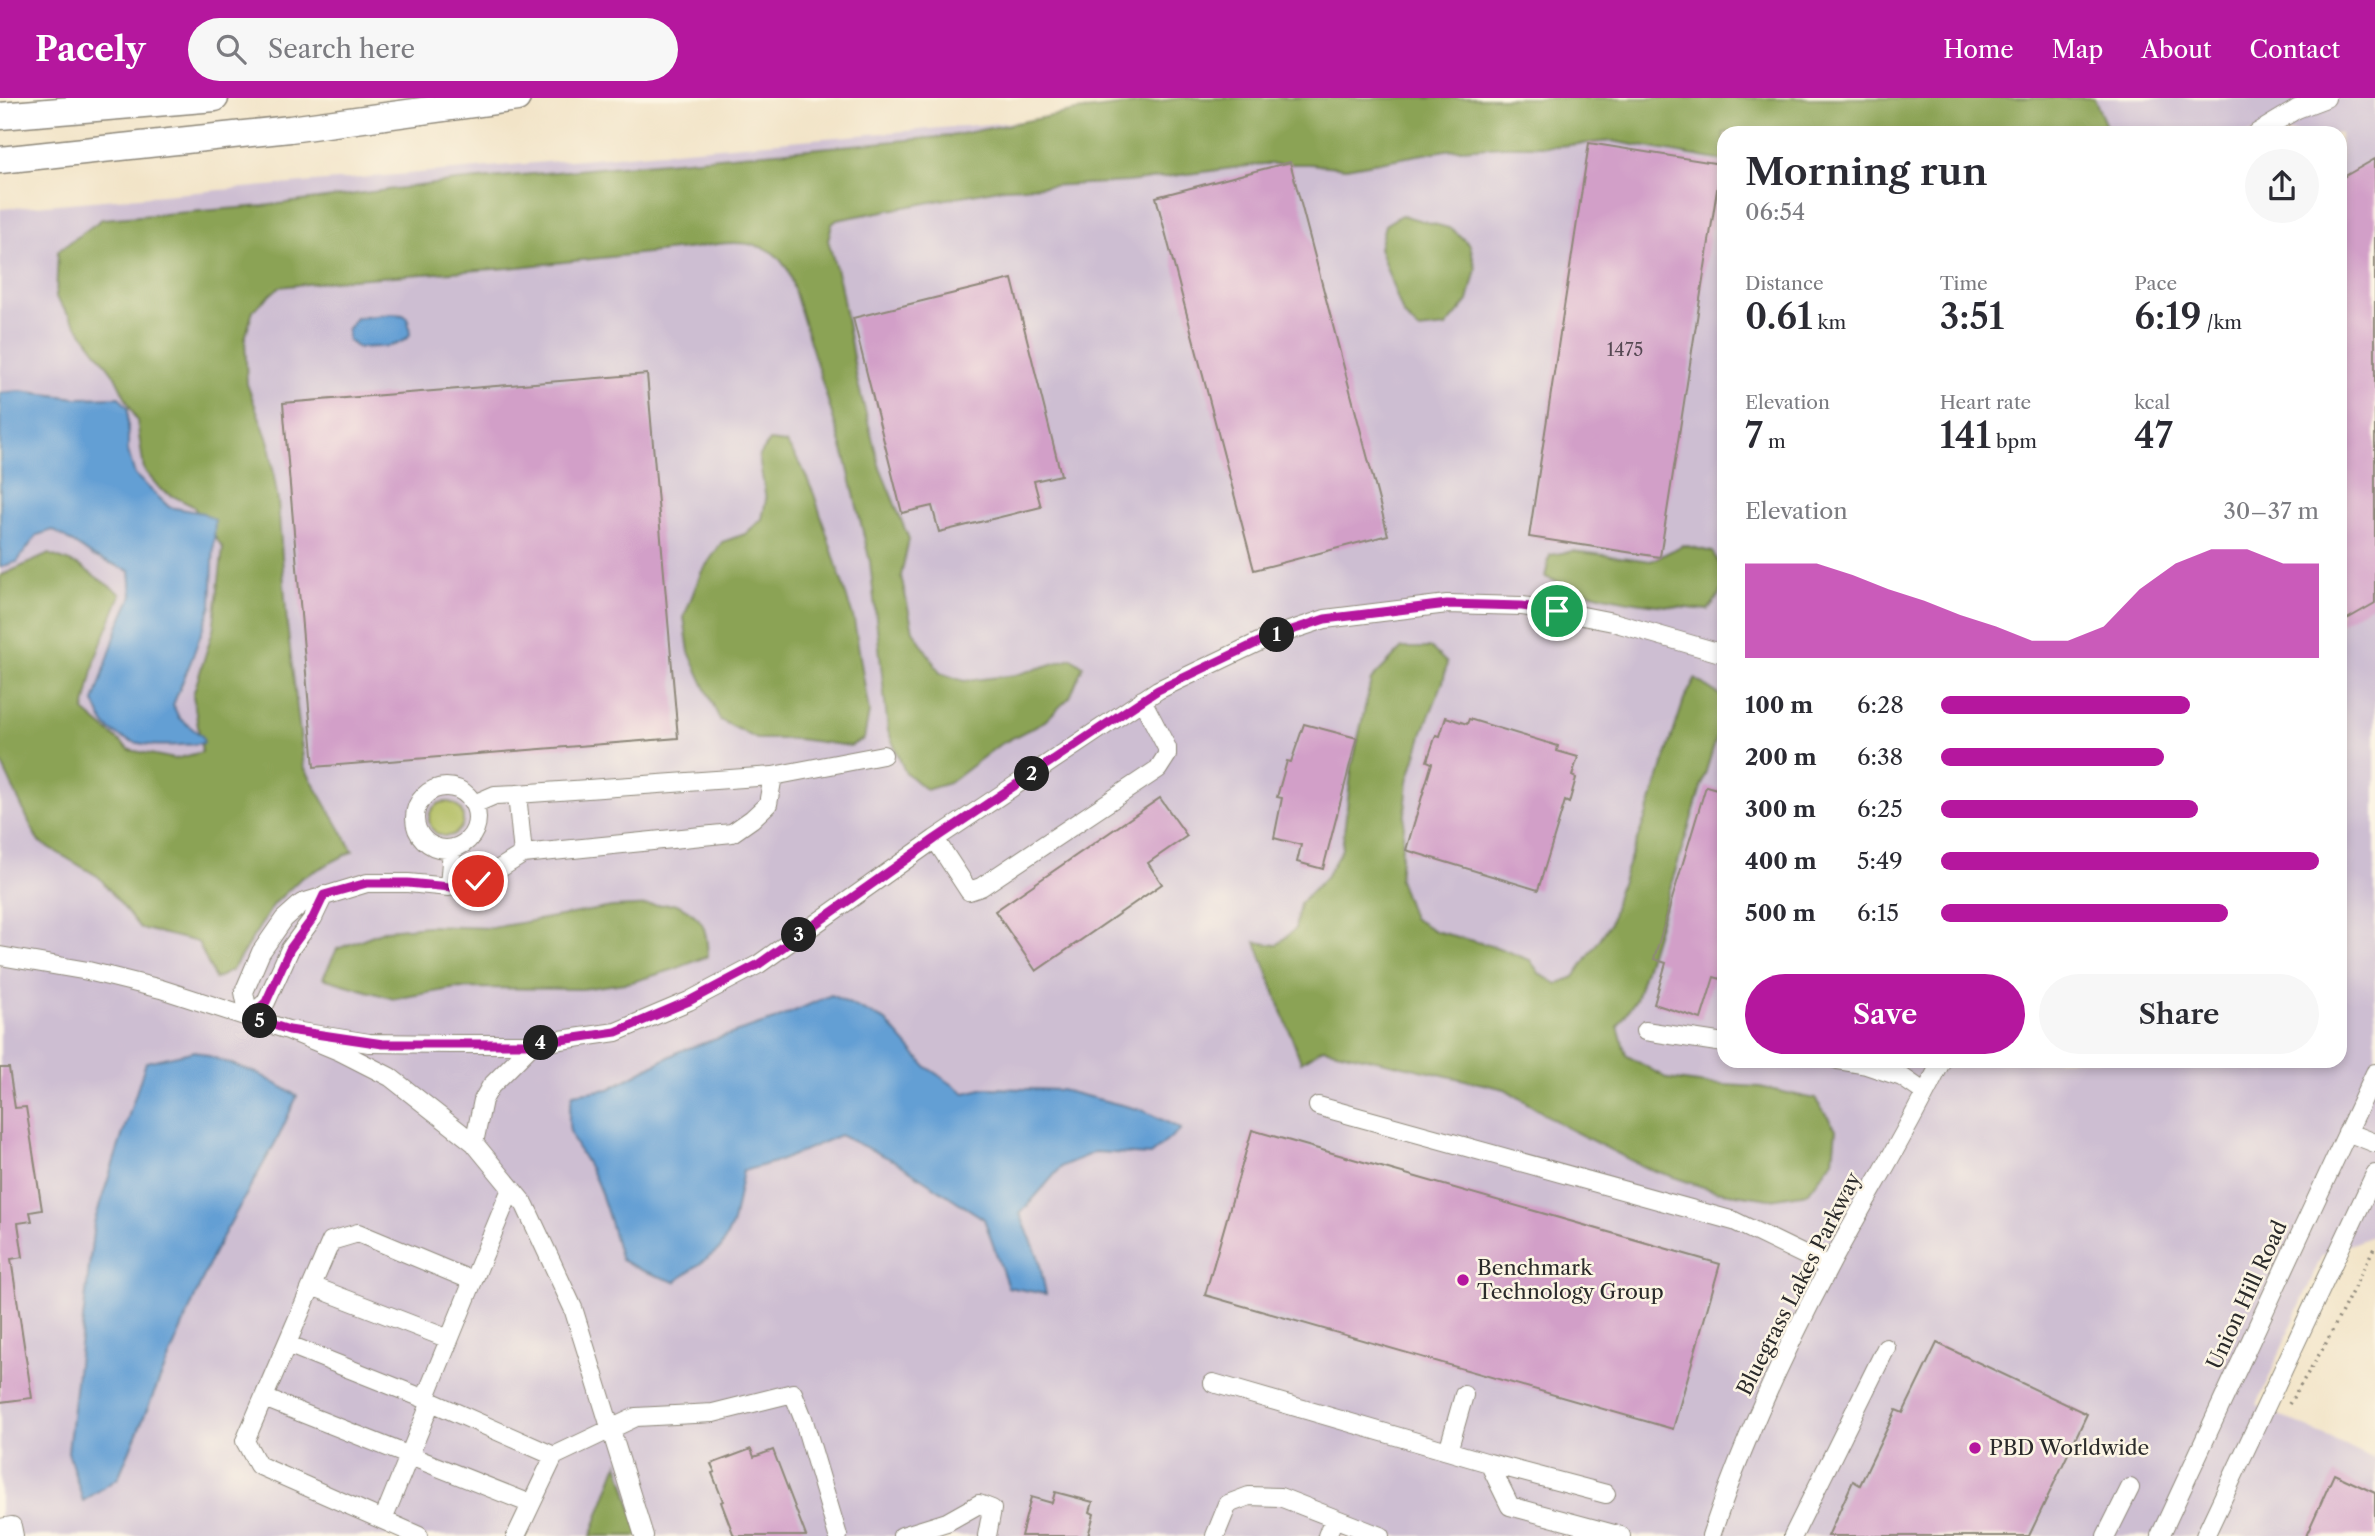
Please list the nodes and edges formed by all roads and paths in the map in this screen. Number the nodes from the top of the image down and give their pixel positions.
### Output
1 (215, 98) edge
2 (517, 98) edge
3 (2326, 98) edge
4 (0, 116) edge
5 (2269, 126) edge
6 (0, 160) edge
7 (1717, 652) edge
8 (1142, 700) junction
9 (883, 755) dead end
10 (773, 776) junction
11 (517, 794) junction
12 (474, 804) junction
13 (935, 839) junction
14 (452, 849) junction
15 (523, 854) junction
16 (449, 887) junction
17 (324, 895) junction
18 (0, 956) edge
19 (249, 1017) junction
20 (289, 1030) junction
21 (1645, 1031) dead end
22 (1717, 1042) edge
23 (533, 1044) junction
24 (1879, 1068) edge
25 (1938, 1068) edge
26 (2375, 1073) edge
27 (1925, 1093) junction
28 (1318, 1105) dead end
29 (2347, 1132) junction
30 (474, 1143) junction
31 (2375, 1143) edge
32 (2375, 1174) edge
33 (511, 1189) junction
34 (2375, 1246) edge
35 (1829, 1268) junction
36 (473, 1281) junction
37 (312, 1286) junction
38 (449, 1339) junction
39 (287, 1344) junction
40 (1886, 1348) dead end
41 (1213, 1382) dead end
42 (1464, 1395) dead end
43 (264, 1398) junction
44 (428, 1400) junction
45 (2285, 1410) dead end
46 (611, 1430) junction
47 (1448, 1451) junction
48 (409, 1456) junction
49 (555, 1456) junction
50 (1489, 1463) junction
51 (2130, 1488) dead end
52 (1606, 1494) dead end
53 (531, 1504) junction
54 (1334, 1518) junction
55 (383, 1520) junction
56 (0, 1528) edge
57 (14, 1536) edge
58 (419, 1536) edge
59 (516, 1536) edge
60 (644, 1536) edge
61 (838, 1536) edge
62 (902, 1536) edge
63 (986, 1536) edge
64 (1215, 1536) edge
65 (1327, 1536) edge
66 (1380, 1536) edge
67 (1621, 1536) edge
68 (1712, 1536) edge
69 (1793, 1536) edge
70 (2106, 1536) edge
71 (2160, 1536) edge
72 (2204, 1536) edge

1 - 4 highway
2 - 6 highway
3 - 5 street
7 - 8 street
8 - 13 street
8 - 13 street
9 - 10 street
10 - 11 street
10 - 15 street
11 - 12 street
11 - 15 street
12 - 14 street
12 - 14 street
13 - 23 street
14 - 16 street
15 - 16 street
16 - 17 street
17 - 19 street
17 - 19 street
18 - 19 street
19 - 20 street
20 - 23 street
20 - 30 street
21 - 22 street
23 - 30 street
24 - 27 street
25 - 27 street, Bluegrass Lakes Parkway
26 - 29 street, Union Hill Road
27 - 35 street, Bluegrass Lakes Parkway
28 - 35 street
29 - 31 street
29 - 71 street, Union Hill Road
30 - 33 street
32 - 72 street
33 - 36 street
33 - 46 street
34 - 45 path
35 - 68 street, Bluegrass Lakes Parkway
36 - 37 street
36 - 38 street
37 - 38 street
37 - 39 street
38 - 44 street
39 - 43 street
39 - 44 street
40 - 69 street
41 - 47 street
42 - 47 street
43 - 48 street
43 - 55 street
44 - 48 street
44 - 49 street
46 - 49 street
46 - 60 street
46 - 61 street
47 - 50 street
48 - 53 street
48 - 55 street
49 - 53 street
50 - 52 street
50 - 67 street
51 - 70 street
53 - 59 street
54 - 64 street
54 - 65 street
54 - 66 street
55 - 58 street
56 - 57 street
62 - 63 street

